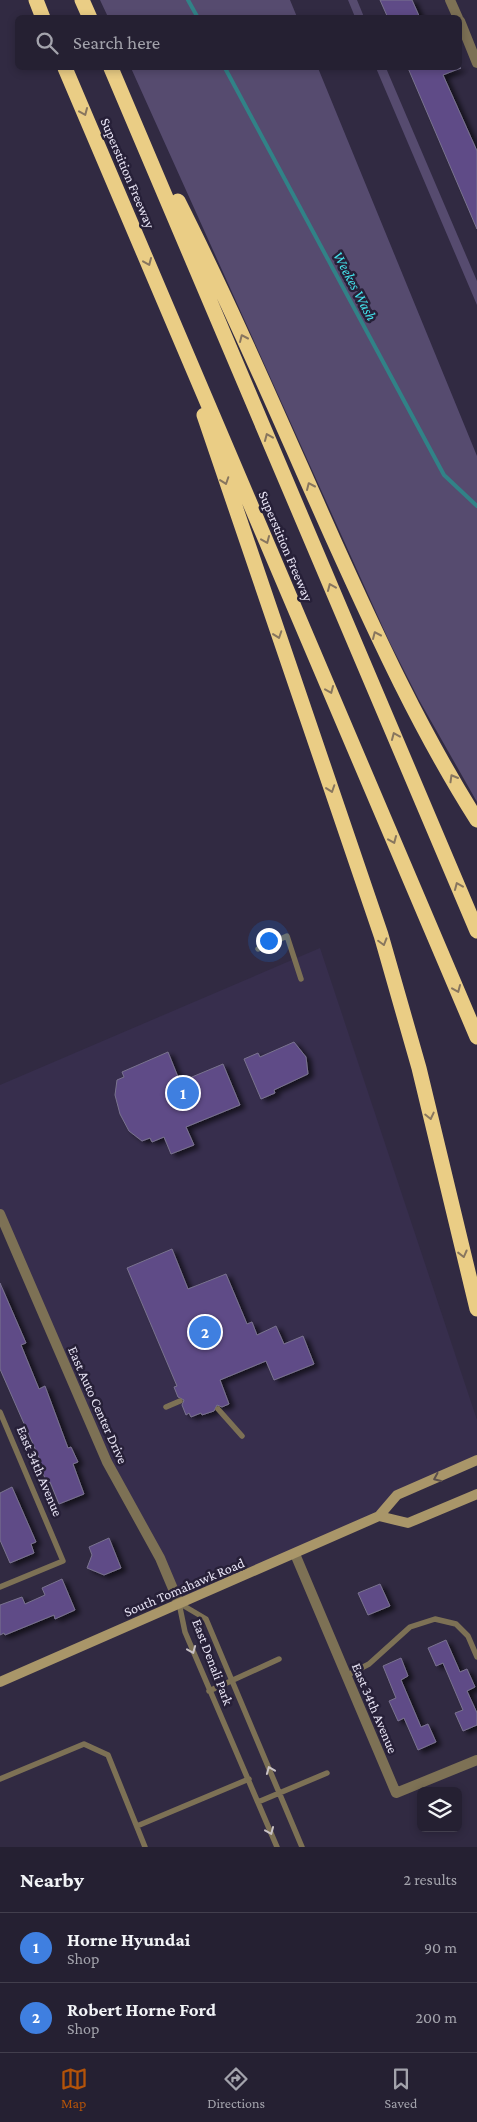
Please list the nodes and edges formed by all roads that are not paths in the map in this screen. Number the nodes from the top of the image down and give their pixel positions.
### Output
1 (36, 0) edge
2 (82, 0) edge
3 (450, 0) edge
4 (42, 15) edge
5 (89, 15) edge
6 (457, 15) edge
7 (462, 27) edge
8 (477, 63) edge
9 (66, 70) edge
10 (112, 70) edge
11 (118, 83) junction
12 (179, 334) junction
13 (477, 820) edge
14 (477, 931) edge
15 (258, 949) dead end
16 (301, 979) dead end
17 (477, 1037) edge
18 (0, 1214) edge
19 (477, 1309) edge
20 (180, 1401) dead end
21 (166, 1408) dead end
22 (218, 1409) dead end
23 (0, 1412) edge
24 (7, 1428) junction
25 (0, 1431) edge
26 (242, 1436) dead end
27 (477, 1460) edge
28 (477, 1494) edge
29 (379, 1516) junction
30 (295, 1554) junction
31 (0, 1587) edge
32 (179, 1603) junction
33 (477, 1657) edge
34 (279, 1659) dead end
35 (346, 1676) junction
36 (233, 1681) junction
37 (0, 1682) edge
38 (209, 1691) junction
39 (477, 1760) edge
40 (327, 1774) dead end
41 (0, 1779) edge
42 (249, 1779) junction
43 (280, 1793) junction
44 (258, 1802) junction
45 (137, 1826) junction
46 (145, 1847) edge
47 (277, 1847) edge
48 (302, 1847) edge

1 - 4 highway
2 - 5 highway
3 - 6 street
7 - 8 street
9 -> 12 highway, Superstition Freeway
10 - 11 highway, Superstition Freeway
13 -> 11 highway
14 -> 11 highway, Superstition Freeway
12 -> 17 highway, Superstition Freeway
12 -> 19 highway
15 - 16 lane
18 - 32 street, East Auto Center Drive
20 - 21 lane
22 - 26 lane
23 - 24 lane, East 34th Avenue
24 - 25 lane
24 - 31 lane, East 34th Avenue
27 -> 29 main road, South Tomahawk Road
28 - 29 main road
29 - 30 main road, South Tomahawk Road
30 - 32 main road, South Tomahawk Road
30 - 35 street, East 34th Avenue
32 - 36 lane, East Denali Park
32 - 37 main road, South Tomahawk Road
32 -> 38 lane, East Denali Park
33 - 35 lane
34 - 36 lane
35 - 39 street, East 34th Avenue
36 - 38 lane
43 -> 36 lane, East Denali Park
38 - 42 lane, East Denali Park
40 - 43 lane
41 - 45 lane
42 - 44 lane, East Denali Park
42 - 45 lane
43 - 44 lane
43 - 48 lane, East Denali Park
44 -> 47 lane, East Denali Park
45 - 46 lane

